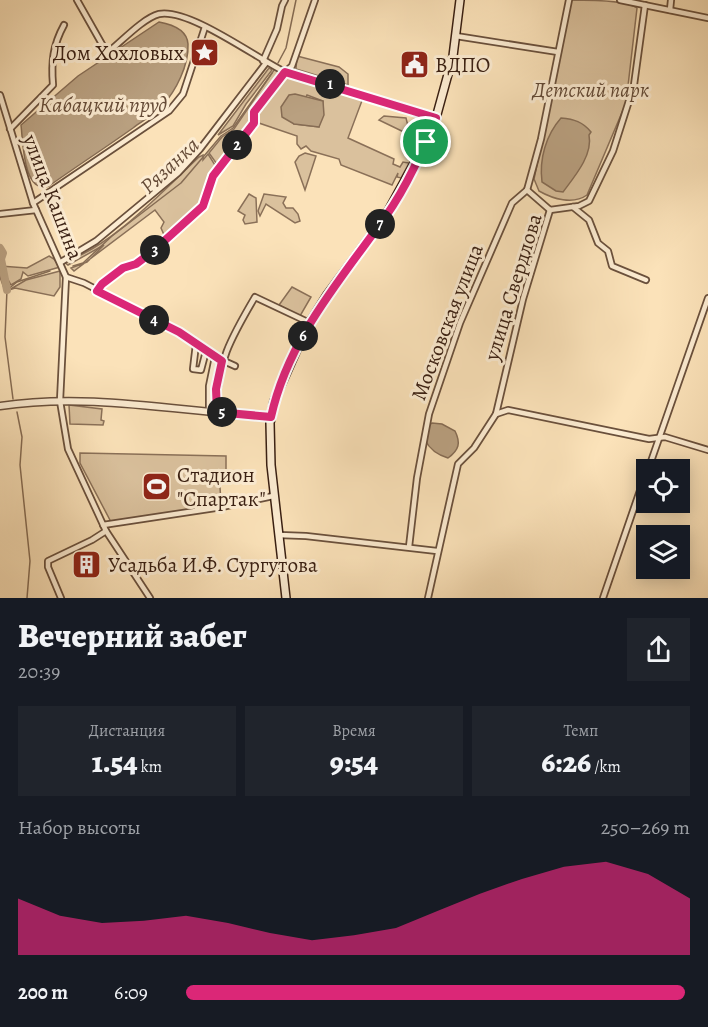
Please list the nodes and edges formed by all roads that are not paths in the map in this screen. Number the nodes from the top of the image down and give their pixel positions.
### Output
1 (77, 0) edge
2 (285, 0) edge
3 (315, 0) edge
4 (460, 0) edge
5 (569, 0) edge
6 (620, 0) edge
7 (671, 0) edge
8 (645, 5) junction
9 (670, 10) junction
10 (708, 18) edge
11 (64, 25) dead end
12 (205, 27) junction
13 (456, 36) junction
14 (558, 52) junction
15 (264, 62) junction
16 (285, 72) junction
17 (0, 95) edge
18 (436, 118) junction
19 (10, 129) junction
20 (527, 190) junction
21 (33, 203) junction
22 (573, 207) junction
23 (36, 210) junction
24 (550, 210) junction
25 (0, 214) edge
26 (61, 262) junction
27 (66, 277) junction
28 (646, 280) dead end
29 (97, 291) junction
30 (708, 298) edge
31 (310, 323) junction
32 (196, 344) junction
33 (206, 351) junction
34 (215, 357) junction
35 (222, 361) junction
36 (235, 366) dead end
37 (60, 401) junction
38 (0, 406) edge
39 (209, 411) junction
40 (217, 412) junction
41 (496, 414) junction
42 (271, 417) junction
43 (658, 439) junction
44 (708, 450) edge
45 (651, 459) edge
46 (273, 496) junction
47 (636, 503) edge
48 (105, 528) junction
49 (279, 535) junction
50 (409, 547) junction
51 (437, 551) junction
52 (61, 598) edge
53 (150, 598) edge
54 (286, 598) edge
55 (428, 598) edge
56 (603, 598) edge

1 - 12 street
2 - 15 street
3 - 16 street
4 - 13 main road
5 - 14 street
6 - 8 street
7 - 9 street
8 - 9 street
8 - 22 street, улица Свердлова
9 - 10 street
11 - 19 street
12 - 15 street
12 - 21 street
13 - 14 street
13 - 18 main road
14 - 20 street
15 - 16 street
15 - 26 street
16 - 18 street
16 - 29 street
17 - 19 street, улица Кашина
18 - 31 main road
19 - 21 street, улица Кашина
20 - 24 street
20 - 50 street, Московская улица
21 - 23 street, улица Кашина
22 - 24 street, улица Свердлова
22 - 28 street
23 - 25 street
23 - 26 street, улица Кашина
24 - 41 street, улица Свердлова
26 - 27 street, улица Кашина
27 - 29 street
27 - 37 street
29 - 32 street
30 - 43 street
31 - 35 street
31 - 42 main road
32 - 33 street
32 - 33 street
33 - 34 street
34 - 35 street
34 - 39 street
35 - 36 street
35 - 40 street
37 - 38 street
37 - 39 street
37 - 48 street
39 - 40 street
40 - 42 street
41 - 43 street
41 - 51 street, улица Свердлова
42 - 46 main road
43 - 44 street
43 - 45 street
46 - 48 street
46 - 49 main road
47 - 56 street
48 - 52 street
48 - 53 street
49 - 50 street
49 - 54 main road
50 - 51 street
51 - 55 street, улица Свердлова

